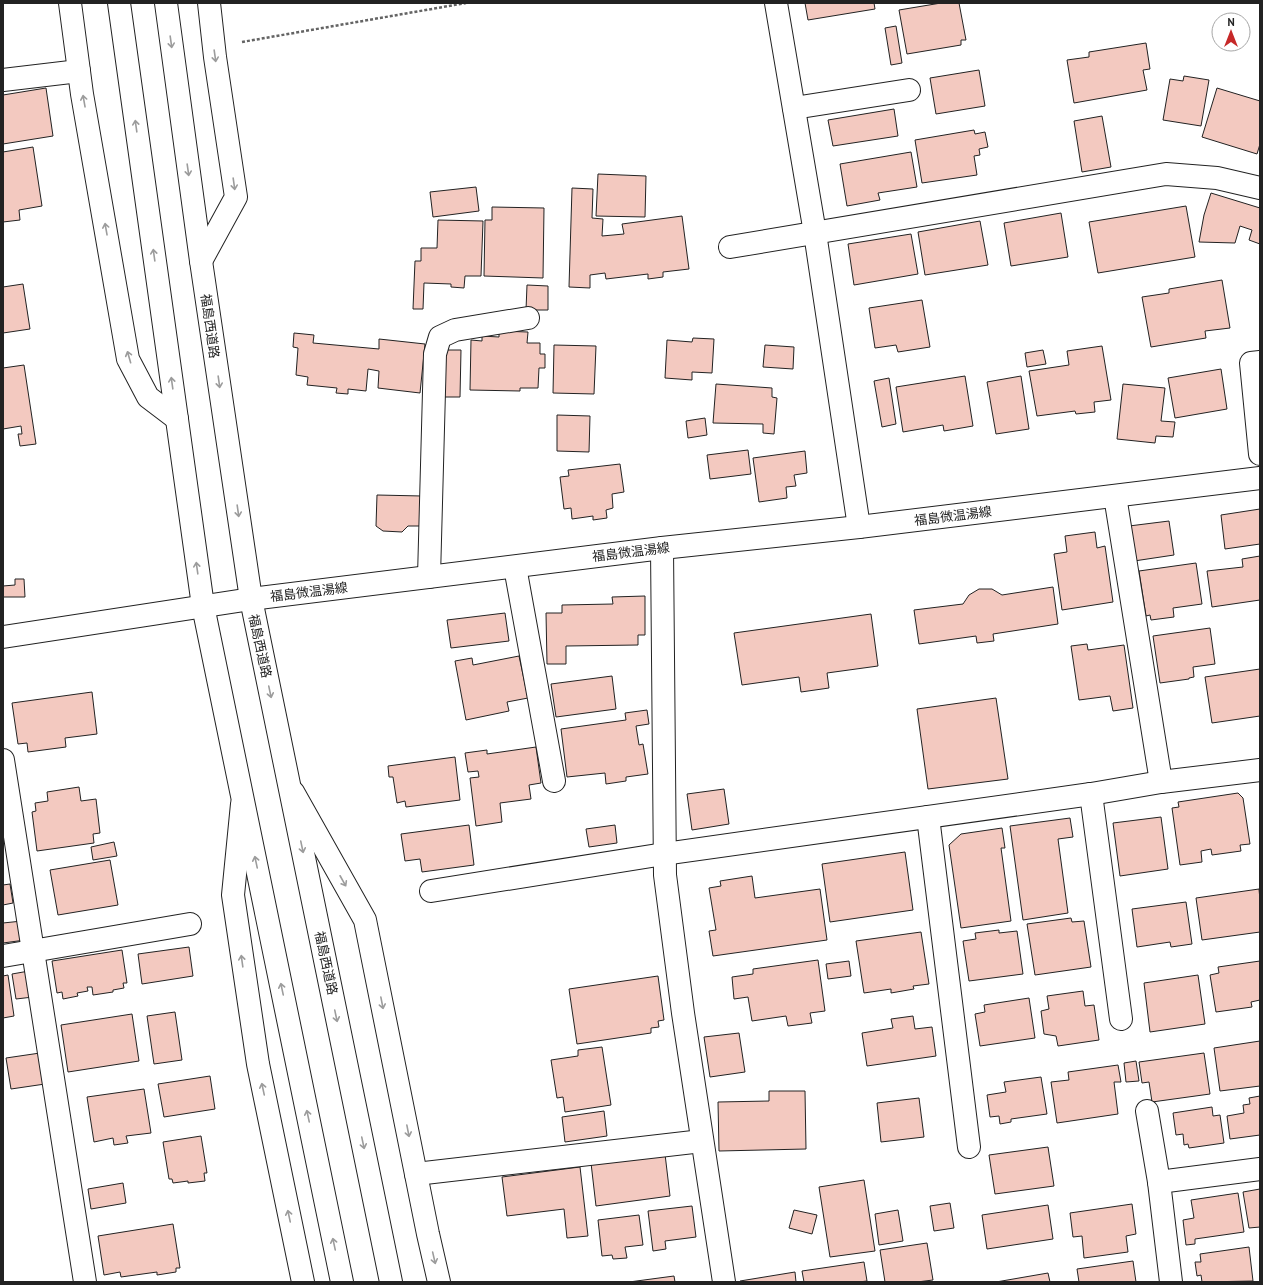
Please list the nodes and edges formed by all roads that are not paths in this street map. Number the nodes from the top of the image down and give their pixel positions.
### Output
1 (70, 3) edge
2 (119, 3) edge
3 (166, 3) edge
4 (209, 3) edge
5 (776, 3) edge
6 (79, 71) junction
7 (3, 80) edge
8 (909, 90) dead end
9 (794, 108) junction
10 (1260, 188) edge
11 (815, 233) junction
12 (730, 247) dead end
13 (201, 261) junction
14 (528, 318) dead end
15 (1260, 362) edge
16 (177, 419) junction
17 (1260, 454) edge
18 (1260, 478) edge
19 (1116, 496) junction
20 (859, 527) junction
21 (662, 548) junction
22 (515, 567) junction
23 (429, 577) junction
24 (251, 599) junction
25 (203, 606) junction
26 (3, 637) edge
27 (3, 760) edge
28 (1260, 772) edge
29 (554, 781) dead end
30 (1161, 782) junction
31 (289, 786) junction
32 (1091, 794) junction
33 (242, 798) junction
34 (928, 817) junction
35 (664, 854) junction
36 (432, 891) dead end
37 (190, 924) dead end
38 (34, 951) junction
39 (3, 956) edge
40 (1120, 1019) dead end
41 (1147, 1111) dead end
42 (702, 1140) junction
43 (970, 1147) dead end
44 (1260, 1169) edge
45 (416, 1174) junction
46 (1159, 1182) junction
47 (85, 1282) edge
48 (303, 1282) edge
49 (342, 1282) edge
50 (391, 1282) edge
51 (439, 1282) edge
52 (724, 1282) edge
53 (1171, 1282) edge

1 - 6 main road
16 -> 2 main road
3 -> 13 main road, 福島西道路
4 -> 13 main road
5 - 9 main road
6 - 7 main road
16 -> 6 main road
8 - 9 main road
9 - 11 main road
10 - 11 main road
11 - 12 main road
11 - 20 main road
13 -> 24 main road, 福島西道路
14 - 23 main road
15 - 17 main road
25 -> 16 main road
18 - 19 main road, 福島微温湯線
19 - 20 main road, 福島微温湯線
19 - 30 main road
20 - 21 main road, 福島微温湯線
21 - 22 main road, 福島微温湯線
21 - 35 main road
22 - 23 main road, 福島微温湯線
22 - 29 main road
23 - 24 main road, 福島微温湯線
24 - 25 main road, 福島微温湯線
24 -> 31 main road, 福島西道路
25 - 26 main road, 福島微温湯線
25 - 33 main road
27 - 38 main road
28 - 30 main road
30 - 32 main road
31 -> 45 main road
31 -> 50 main road, 福島西道路
32 - 34 main road
32 - 40 main road
48 -> 33 main road
49 -> 33 main road
34 - 35 main road
34 - 43 main road
35 - 36 main road
35 - 42 main road
37 - 38 main road
38 - 39 main road
38 - 47 main road
41 - 46 main road
42 - 45 main road
42 - 52 main road
44 - 46 main road
45 -> 51 main road
46 - 53 main road

